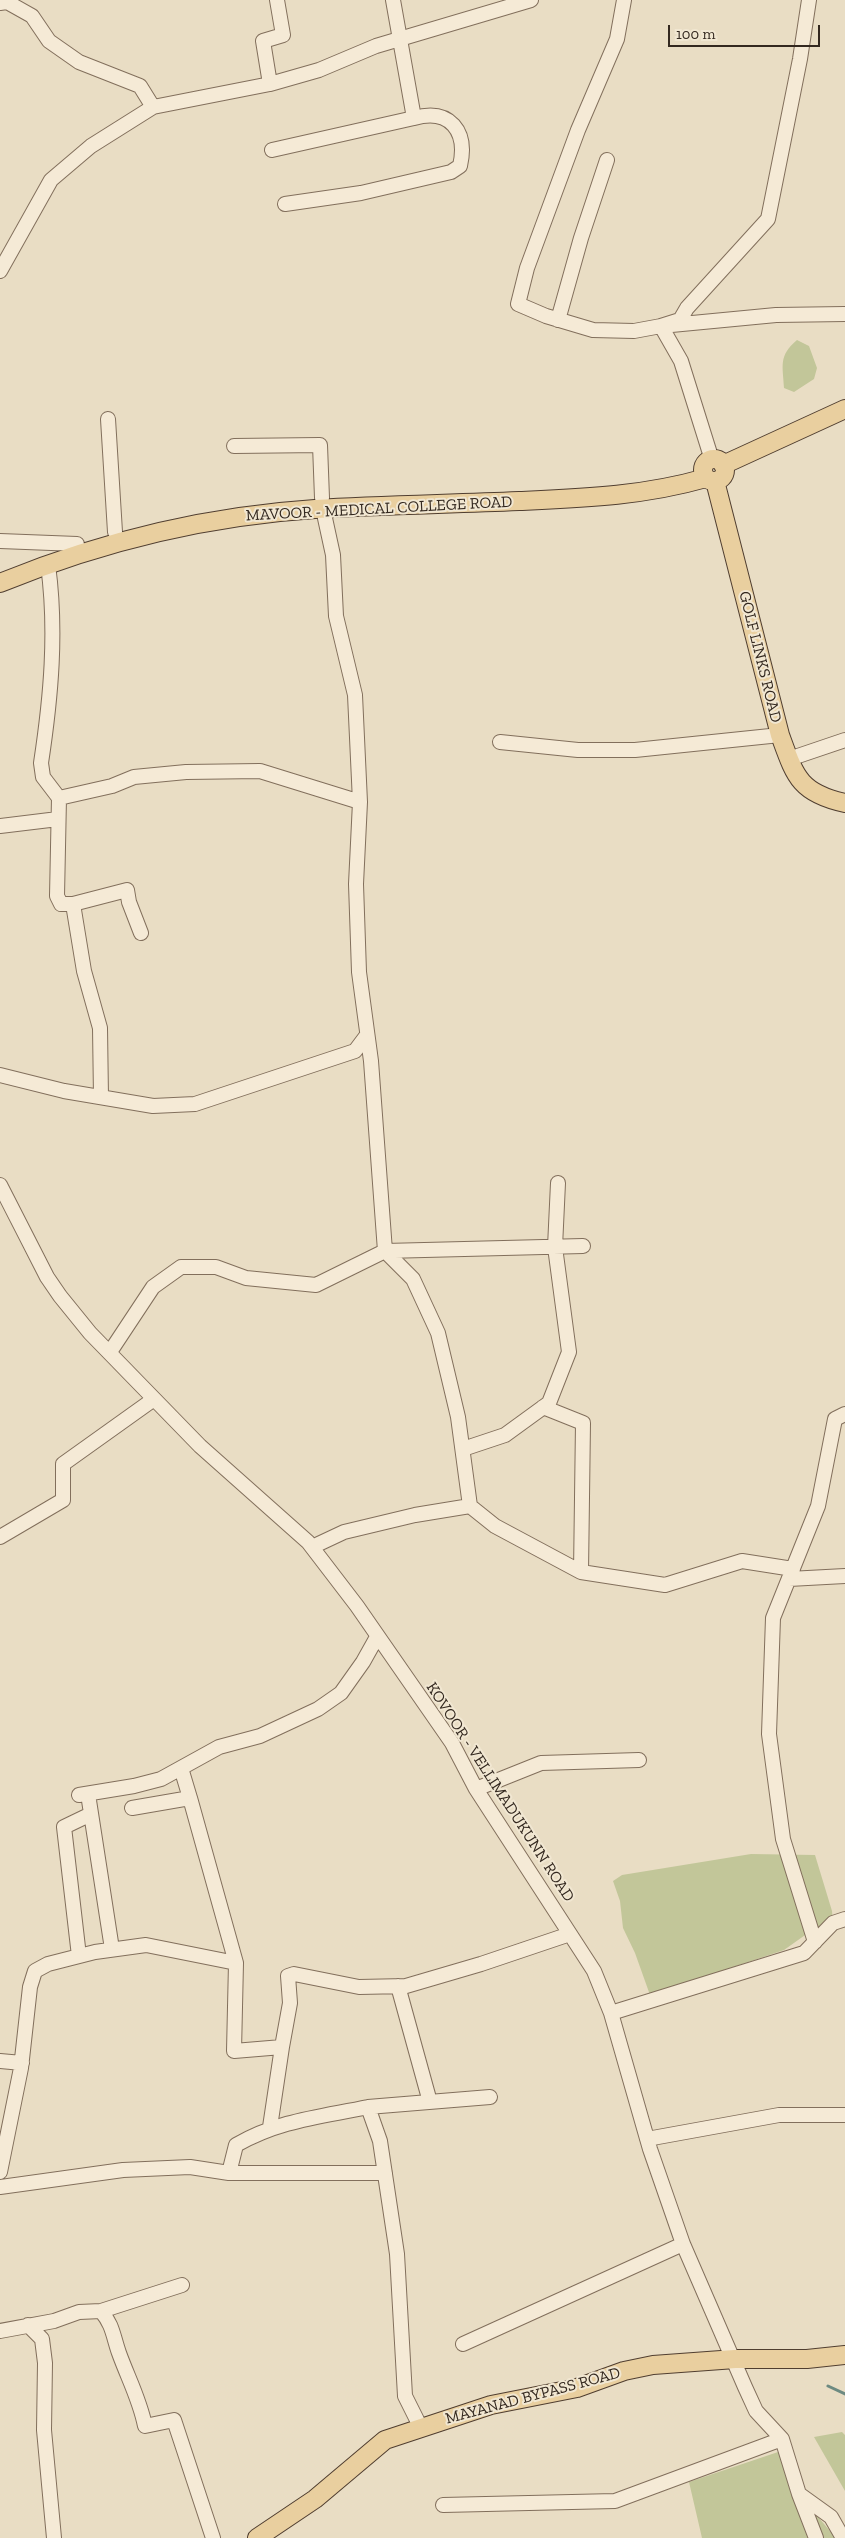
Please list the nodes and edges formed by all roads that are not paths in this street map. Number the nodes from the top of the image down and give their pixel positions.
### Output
1 (277, 0) edge
2 (393, 0) edge
3 (531, 0) edge
4 (624, 0) edge
5 (809, 0) edge
6 (0, 3) edge
7 (401, 39) junction
8 (270, 84) junction
9 (153, 107) junction
10 (414, 118) junction
11 (272, 150) dead end
12 (608, 160) dead end
13 (285, 204) dead end
14 (0, 271) edge
15 (845, 314) edge
16 (558, 320) junction
17 (661, 326) junction
18 (845, 409) edge
19 (845, 418) edge
20 (108, 419) dead end
21 (234, 446) dead end
22 (714, 471) junction
23 (322, 504) junction
24 (115, 532) junction
25 (0, 541) edge
26 (88, 545) junction
27 (48, 565) junction
28 (0, 572) edge
29 (0, 583) edge
30 (780, 734) junction
31 (845, 740) edge
32 (500, 742) dead end
33 (788, 759) junction
34 (59, 798) junction
35 (360, 802) junction
36 (845, 803) edge
37 (58, 819) junction
38 (0, 826) edge
39 (74, 904) junction
40 (141, 933) dead end
41 (367, 1035) junction
42 (0, 1075) edge
43 (101, 1097) junction
44 (0, 1184) edge
45 (558, 1184) dead end
46 (583, 1246) dead end
47 (555, 1247) junction
48 (385, 1251) junction
49 (110, 1352) junction
50 (154, 1399) junction
51 (543, 1407) junction
52 (845, 1414) edge
53 (463, 1449) junction
54 (470, 1506) junction
55 (0, 1537) edge
56 (312, 1548) junction
57 (581, 1572) junction
58 (791, 1574) junction
59 (845, 1576) edge
60 (377, 1637) junction
61 (639, 1760) dead end
62 (181, 1768) junction
63 (476, 1789) junction
64 (190, 1798) junction
65 (132, 1808) dead end
66 (91, 1814) junction
67 (845, 1919) edge
68 (570, 1934) junction
69 (815, 1942) junction
70 (112, 1950) junction
71 (79, 1956) junction
72 (236, 1963) junction
73 (398, 1986) junction
74 (611, 2013) junction
75 (282, 2047) junction
76 (0, 2061) edge
77 (22, 2063) junction
78 (490, 2097) dead end
79 (430, 2102) junction
80 (368, 2108) junction
81 (845, 2115) edge
82 (270, 2127) junction
83 (647, 2139) junction
84 (0, 2172) edge
85 (229, 2173) junction
86 (385, 2173) junction
87 (0, 2187) edge
88 (683, 2244) junction
89 (182, 2286) dead end
90 (101, 2311) junction
91 (28, 2325) junction
92 (0, 2331) edge
93 (463, 2344) dead end
94 (845, 2355) edge
95 (735, 2359) junction
96 (422, 2428) junction
97 (782, 2439) junction
98 (799, 2494) junction
99 (443, 2506) dead end
100 (54, 2538) edge
101 (213, 2538) edge
102 (257, 2538) edge
103 (816, 2538) edge
104 (843, 2538) edge

1 - 8 street
2 - 7 street
3 - 7 street
4 - 16 street
5 - 17 street
6 - 9 street
7 - 8 street
7 - 10 street
8 - 9 street
9 - 14 street
10 - 11 street
10 - 13 street
12 - 16 street
15 - 17 street
16 - 17 street
17 - 22 street
18 - 22 main road
19 - 22 main road
20 - 24 street
21 - 23 street
22 - 23 main road, MAVOOR - MEDICAL COLLEGE ROAD
22 - 30 main road, GOLF LINKS ROAD
23 - 24 main road
23 - 26 main road, MAVOOR - MEDICAL COLLEGE ROAD
23 - 35 street
24 - 26 main road
25 - 26 street
26 - 27 main road, MAVOOR - MEDICAL COLLEGE ROAD
26 - 28 main road
27 - 29 main road, MAVOOR - MEDICAL COLLEGE ROAD
27 - 34 street
30 - 32 street
30 - 33 main road, GOLF LINKS ROAD
31 - 33 street
33 - 36 main road, GOLF LINKS ROAD
34 - 35 street
34 - 37 street
35 - 41 street
37 - 38 street
37 - 39 street
39 - 40 street
39 - 43 street
41 - 43 street
41 - 48 street
42 - 43 street
44 - 49 street, KOVOOR - VELLIMADUKUNN ROAD
45 - 47 street
46 - 47 street
47 - 48 street
47 - 51 street
48 - 49 street
48 - 53 street
49 - 50 street, KOVOOR - VELLIMADUKUNN ROAD
50 - 55 street
50 - 56 street, KOVOOR - VELLIMADUKUNN ROAD
51 - 53 street
51 - 57 street
52 - 58 street
53 - 54 street
54 - 56 street
54 - 57 street
56 - 60 street, KOVOOR - VELLIMADUKUNN ROAD
57 - 58 street
58 - 59 street
58 - 69 street
60 - 62 street
60 - 63 street, KOVOOR - VELLIMADUKUNN ROAD
61 - 63 street
62 - 64 street
62 - 66 street
63 - 68 street, KOVOOR - VELLIMADUKUNN ROAD
64 - 65 street
64 - 72 street
66 - 70 street
66 - 71 street
67 - 69 street
68 - 73 street
68 - 74 street, KOVOOR - VELLIMADUKUNN ROAD
69 - 74 street
70 - 71 street
70 - 72 street
71 - 77 street
72 - 75 street
73 - 75 street
73 - 79 street
74 - 83 street, KOVOOR - VELLIMADUKUNN ROAD
75 - 82 street
76 - 77 street
77 - 84 street
78 - 79 street
79 - 80 street
80 - 82 street
80 - 86 street
81 - 83 street
82 - 85 street
83 - 88 street, KOVOOR - VELLIMADUKUNN ROAD
85 - 86 street
85 - 87 street
86 - 96 street
88 - 93 street
88 - 95 street, KOVOOR - VELLIMADUKUNN ROAD
89 - 90 street
90 - 91 street
90 - 101 street
91 - 92 street
91 - 100 street
94 - 95 main road, MAYANAD BYPASS ROAD
95 - 96 main road, MAYANAD BYPASS ROAD
95 - 97 street, KOVOOR - VELLIMADUKUNN ROAD
96 - 102 main road, MAYANAD BYPASS ROAD
97 - 98 street
97 - 99 street
98 - 103 street
98 - 104 street

